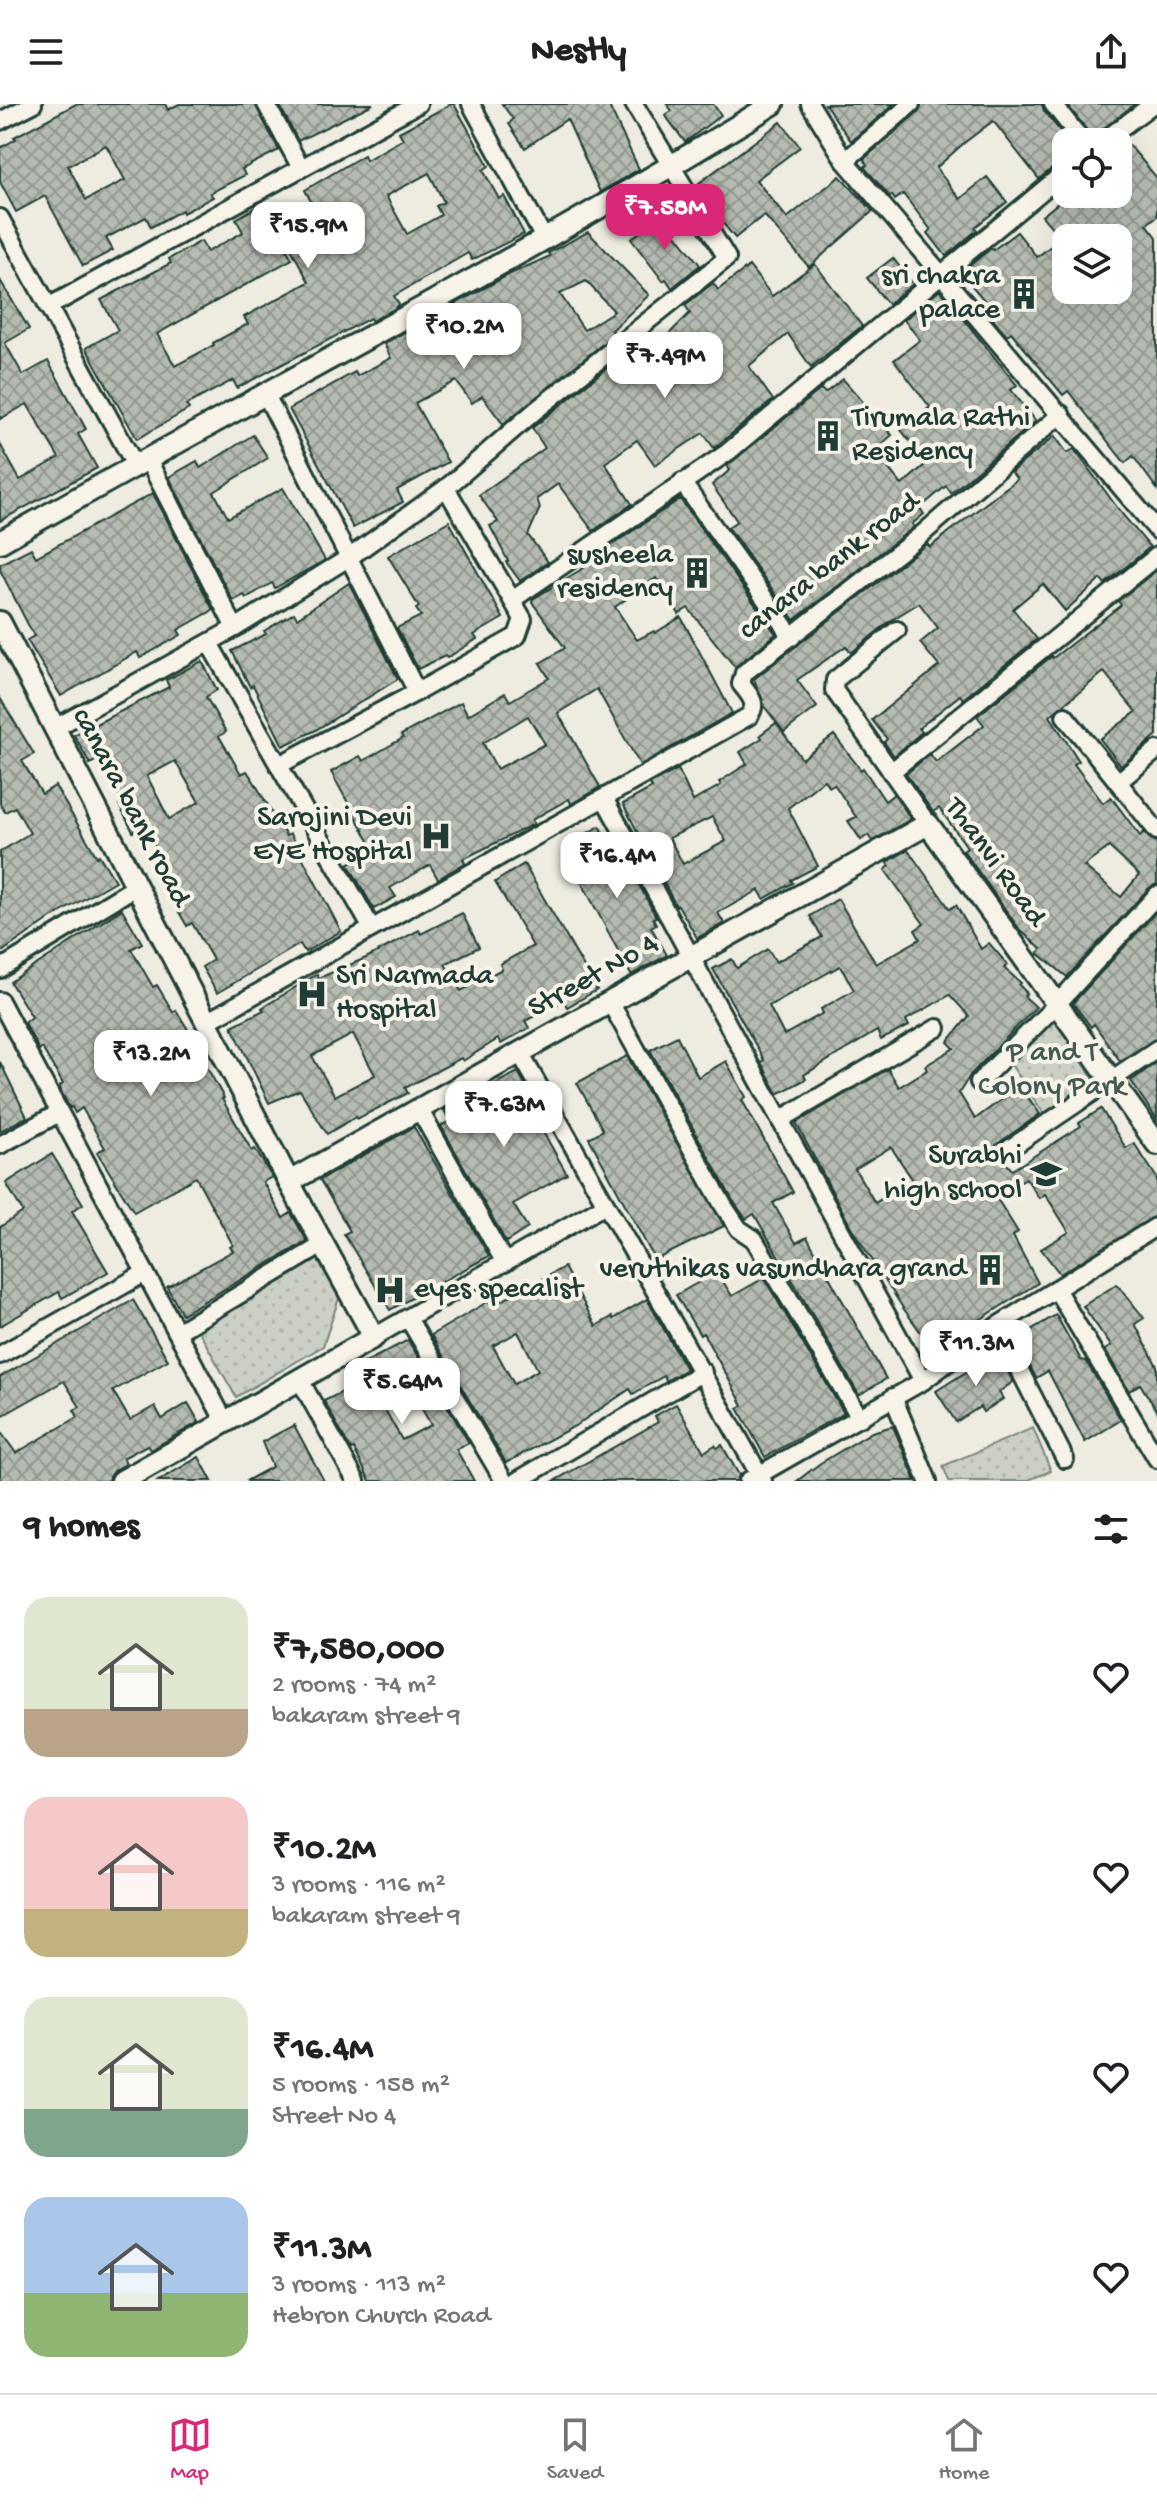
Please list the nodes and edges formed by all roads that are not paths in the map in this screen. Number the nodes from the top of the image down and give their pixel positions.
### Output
1 (33, 104) edge
2 (266, 104) edge
3 (418, 104) edge
4 (471, 104) edge
5 (634, 104) edge
6 (773, 104) edge
7 (810, 104) edge
8 (911, 104) edge
9 (1053, 104) edge
10 (1153, 104) edge
11 (0, 121) edge
12 (1072, 128) edge
13 (1121, 128) edge
14 (845, 161) junction
15 (670, 167) junction
16 (301, 168) junction
17 (1052, 183) edge
18 (0, 218) edge
19 (545, 240) junction
20 (943, 274) junction
21 (48, 307) junction
22 (265, 393) junction
23 (1061, 414) junction
24 (141, 461) junction
25 (682, 482) junction
26 (446, 488) junction
27 (1157, 530) edge
28 (0, 542) edge
29 (1157, 556) edge
30 (350, 557) junction
31 (512, 600) junction
32 (0, 622) edge
33 (235, 628) junction
34 (897, 630) dead end
35 (792, 637) junction
36 (209, 643) junction
37 (417, 692) junction
38 (1065, 716) dead end
39 (55, 728) junction
40 (1157, 750) edge
41 (279, 765) junction
42 (891, 772) junction
43 (1118, 782) junction
44 (604, 798) junction
45 (928, 824) junction
46 (1157, 831) edge
47 (137, 886) junction
48 (1157, 895) edge
49 (371, 927) junction
50 (691, 957) junction
51 (0, 969) edge
52 (0, 1001) edge
53 (610, 1002) junction
54 (1057, 1004) junction
55 (208, 1021) junction
56 (937, 1028) dead end
57 (1157, 1049) edge
58 (520, 1053) junction
59 (1111, 1080) junction
60 (979, 1082) dead end
61 (419, 1109) junction
62 (59, 1113) junction
63 (780, 1120) junction
64 (1157, 1144) edge
65 (0, 1145) edge
66 (1009, 1149) dead end
67 (289, 1182) junction
68 (605, 1205) junction
69 (1157, 1226) edge
70 (324, 1244) junction
71 (505, 1263) junction
72 (145, 1273) junction
73 (1056, 1289) junction
74 (408, 1318) junction
75 (997, 1326) junction
76 (177, 1332) junction
77 (374, 1337) junction
78 (0, 1355) edge
79 (703, 1372) junction
80 (300, 1380) junction
81 (923, 1381) junction
82 (893, 1397) junction
83 (860, 1418) junction
84 (225, 1422) junction
85 (1065, 1459) dead end
86 (1157, 1459) edge
87 (757, 1479) edge
88 (122, 1481) edge
89 (356, 1481) edge
90 (504, 1481) edge
91 (517, 1481) edge
92 (928, 1481) edge

1 - 11 street
2 - 16 street
3 - 16 street
4 - 19 street
5 - 15 street
6 - 15 street
7 - 14 street
8 - 14 street
9 - 12 street
10 - 13 street
14 - 20 street
15 - 19 street
15 - 26 street
16 - 21 street
17 - 20 street
18 - 21 street
19 - 22 street
20 - 23 street
20 - 25 street
21 - 24 street
22 - 24 street
22 - 30 street
23 - 27 street
23 - 35 street, canara bank road
24 - 28 street
24 - 33 street
25 - 31 street
25 - 35 street
26 - 30 street
26 - 31 street
29 - 42 street
30 - 33 street
30 - 37 street
31 - 37 street
32 - 39 street, canara bank road
33 - 36 street
34 - 42 street, Thanvi Road
35 - 44 street, canara bank road
36 - 39 street
36 - 41 street
37 - 41 street
38 - 43 street
39 - 47 street, canara bank road
40 - 43 street
41 - 49 street
42 - 45 street, Thanvi Road
43 - 46 street
44 - 49 street, canara bank road
44 - 50 street
45 - 50 street, Street No 4
45 - 54 street, Thanvi Road
47 - 51 street
47 - 55 street, canara bank road
48 - 54 street
49 - 55 street, canara bank road
50 - 53 street, Street No 4
50 - 63 street
52 - 62 street
53 - 58 street, Street No 4
53 - 83 street
54 - 59 street, Thanvi Road
54 - 60 street
55 - 67 street, canara bank road
56 - 63 street
57 - 59 street
58 - 61 street, Street No 4
58 - 68 street
59 - 64 street, Thanvi Road
59 - 66 street
61 - 67 street, Street No 4
61 - 71 street
62 - 65 street
62 - 72 street
63 - 81 street
67 - 70 street, canara bank road
68 - 71 street
68 - 79 street
69 - 73 street
70 - 76 street
70 - 77 street, canara bank road
71 - 74 street
72 - 76 street
72 - 78 street
73 - 75 street
73 - 86 street
74 - 77 street
74 - 90 street
75 - 81 street
75 - 85 street
76 - 84 street
77 - 80 street
79 - 87 street
79 - 91 street
80 - 84 street
80 - 89 street
81 - 82 street
82 - 83 street
82 - 92 street
83 - 87 street
84 - 88 street

